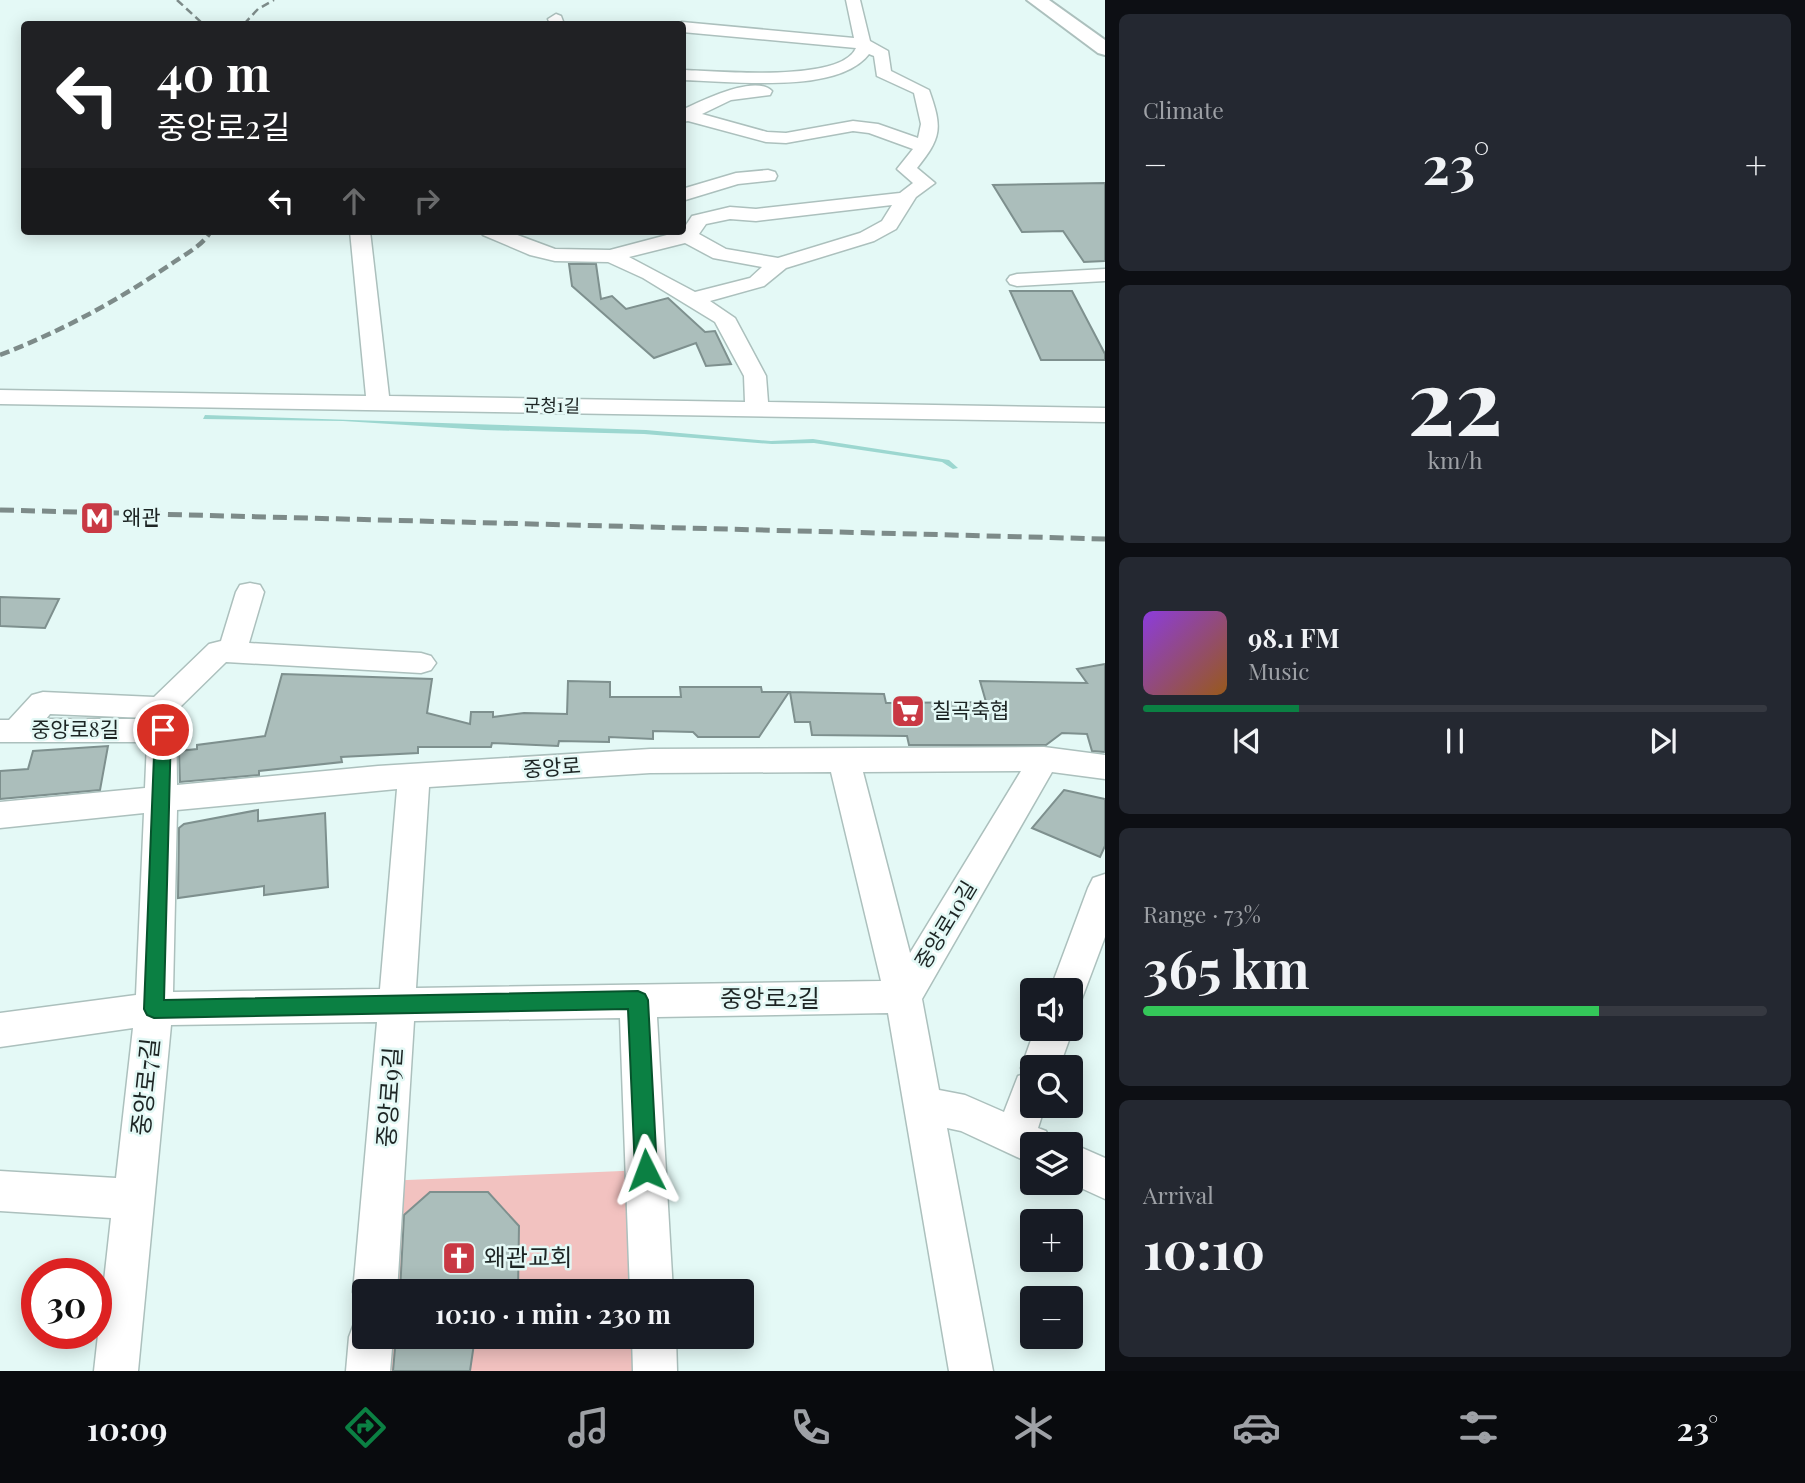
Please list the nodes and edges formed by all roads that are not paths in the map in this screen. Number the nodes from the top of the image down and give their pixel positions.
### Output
1 (853, 0) edge
2 (1037, 0) edge
3 (705, 14) dead end
4 (686, 27) edge
5 (719, 28) junction
6 (863, 44) junction
7 (686, 45) dead end
8 (1105, 49) edge
9 (806, 74) junction
10 (686, 75) edge
11 (703, 75) junction
12 (686, 82) edge
13 (749, 94) junction
14 (686, 116) edge
15 (686, 116) edge
16 (925, 147) junction
17 (768, 176) dead end
18 (718, 186) junction
19 (686, 194) edge
20 (906, 198) junction
21 (730, 213) junction
22 (360, 235) edge
23 (499, 235) edge
24 (605, 235) edge
25 (687, 236) junction
26 (605, 256) junction
27 (779, 264) junction
28 (1105, 275) edge
29 (1017, 280) dead end
30 (692, 299) junction
31 (0, 397) edge
32 (378, 403) junction
33 (757, 410) junction
34 (1105, 415) edge
35 (250, 592) dead end
36 (232, 652) junction
37 (421, 663) dead end
38 (162, 719) junction
39 (9, 731) edge
40 (1044, 759) junction
41 (844, 760) junction
42 (1105, 767) edge
43 (414, 777) junction
44 (160, 801) junction
45 (0, 815) edge
46 (1105, 888) edge
47 (1072, 978) edge
48 (903, 997) junction
49 (638, 1000) junction
50 (397, 1005) junction
51 (154, 1009) junction
52 (0, 1030) edge
53 (923, 1105) junction
54 (1020, 1139) edge
55 (1083, 1169) edge
56 (1105, 1179) edge
57 (0, 1191) edge
58 (135, 1199) junction
59 (376, 1279) edge
60 (651, 1279) edge
61 (370, 1349) edge
62 (654, 1349) edge
63 (116, 1371) edge
64 (368, 1371) edge
65 (655, 1371) edge
66 (971, 1371) edge

1 - 6 street
2 - 8 main road
3 - 5 street
4 - 5 street
5 - 6 street
5 - 7 street
6 - 9 street
6 - 16 street
9 - 11 street
9 - 13 street
10 - 11 street
11 - 12 street
11 - 13 street
13 - 15 street
14 - 16 street
16 - 20 street
17 - 18 street
18 - 19 street
18 - 21 street
20 - 21 street
20 - 27 street
21 - 25 street
22 - 32 street
23 - 26 street
24 - 26 street
25 - 26 street
25 - 27 street
26 - 30 street
27 - 30 street
28 - 29 street
30 - 33 street
31 - 32 street, 군청1길
32 - 33 street, 군청1길
33 - 34 street, 군청1길
35 - 36 street
36 - 37 street
36 - 38 street
38 - 39 street, 중앙로8길
38 - 44 street
40 - 41 street, 중앙로
40 - 42 street, 중앙로
40 - 48 street, 중앙로10길
41 - 43 street, 중앙로
41 - 48 street
43 - 44 street, 중앙로
43 - 50 street, 중앙로9길
44 - 45 street, 중앙로
44 - 51 street, 중앙로7길
46 - 47 street
48 - 49 street, 중앙로2길
48 - 53 street
49 - 50 street, 중앙로2길
49 - 60 street
50 - 51 street, 중앙로2길
50 - 59 street, 중앙로9길
51 - 52 street, 중앙로2길
51 - 58 street, 중앙로7길
53 - 54 street
53 - 66 street
55 - 56 street
57 - 58 street
58 - 63 street, 중앙로7길
61 - 64 street
62 - 65 street

